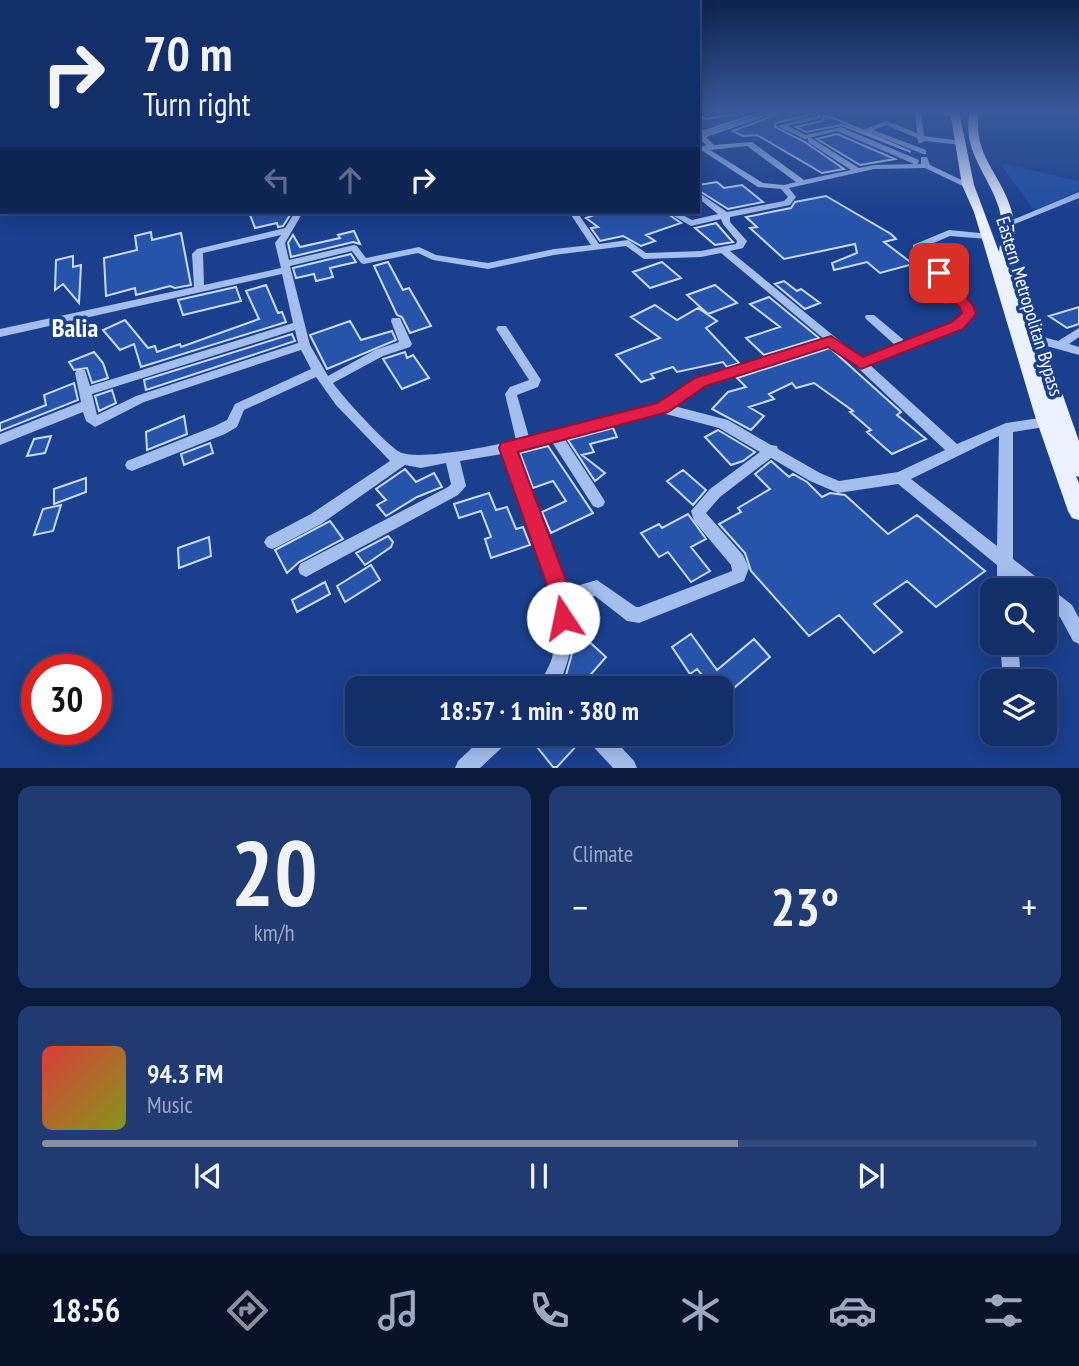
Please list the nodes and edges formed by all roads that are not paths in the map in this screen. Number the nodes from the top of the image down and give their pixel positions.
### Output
1 (754, 147) edge
2 (821, 147) edge
3 (880, 147) edge
4 (910, 147) edge
5 (922, 147) edge
6 (962, 147) edge
7 (704, 148) edge
8 (967, 148) junction
9 (923, 152) junction
10 (926, 166) junction
11 (858, 171) junction
12 (803, 183) junction
13 (968, 185) junction
14 (784, 187) junction
15 (1079, 195) edge
16 (700, 196) edge
17 (298, 214) edge
18 (574, 214) edge
19 (675, 214) edge
20 (725, 215) junction
21 (1009, 223) junction
22 (288, 230) junction
23 (988, 236) junction
24 (597, 247) junction
25 (723, 250) junction
26 (286, 267) junction
27 (199, 289) junction
28 (870, 317) dead end
29 (396, 321) dead end
30 (299, 325) junction
31 (502, 329) dead end
32 (1079, 332) edge
33 (0, 333) edge
34 (1026, 337) junction
35 (831, 341) junction
36 (304, 345) junction
37 (1059, 346) junction
38 (904, 347) junction
39 (1079, 351) edge
40 (861, 364) junction
41 (81, 373) dead end
42 (322, 377) junction
43 (88, 397) junction
44 (662, 408) junction
45 (1046, 422) junction
46 (1006, 428) junction
47 (555, 436) junction
48 (0, 440) edge
49 (516, 446) junction
50 (772, 450) junction
51 (955, 451) junction
52 (452, 458) junction
53 (402, 460) junction
54 (132, 466) dead end
55 (1079, 469) edge
56 (900, 478) junction
57 (598, 502) dead end
58 (1079, 511) edge
59 (272, 542) dead end
60 (1003, 562) junction
61 (306, 569) dead end
62 (1004, 578) edge
63 (1024, 578) edge
64 (561, 597) junction
65 (1057, 603) edge
66 (1079, 635) edge
67 (554, 676) edge
68 (489, 746) edge
69 (606, 746) edge
70 (465, 768) edge
71 (627, 768) edge

1 - 12 street
2 - 11 street
3 - 10 street
4 - 9 street
5 - 9 street
6 - 8 street
7 - 14 street
8 - 13 main road, Eastern Metropolitan Bypass
8 - 21 main road
9 - 10 street
10 - 11 street
10 - 13 street
11 - 12 street
12 - 14 street
13 - 23 main road, Eastern Metropolitan Bypass
14 - 20 street
15 - 21 street
16 - 20 street
17 - 22 street
18 - 24 street
19 - 20 street
20 - 25 street
21 - 34 main road
22 - 26 street
22 - 27 street
23 - 34 main road, Eastern Metropolitan Bypass
23 - 38 street
24 - 25 street
24 - 26 street
25 - 35 street
26 - 27 street
26 - 30 street
27 - 33 street
28 - 38 street
29 - 42 street
30 - 36 street
30 - 43 street
31 - 49 street
32 - 37 street
34 - 37 street
34 - 45 main road, Eastern Metropolitan Bypass
34 - 55 main road
35 - 40 street
35 - 44 street
36 - 42 street
36 - 43 street
37 - 39 street
38 - 40 street
40 - 51 street
41 - 43 street
42 - 53 street
42 - 54 street
43 - 48 street
44 - 47 street
44 - 50 street
45 - 46 street
45 - 58 main road, Eastern Metropolitan Bypass
46 - 51 street
46 - 60 street
47 - 49 street
47 - 57 street
49 - 52 street
49 - 64 street
50 - 56 street
50 - 64 street
51 - 56 street
52 - 53 street
52 - 61 street
53 - 59 street
56 - 60 street
60 - 62 street
60 - 63 street
64 - 67 street
65 - 66 street
68 - 70 street
69 - 71 street

